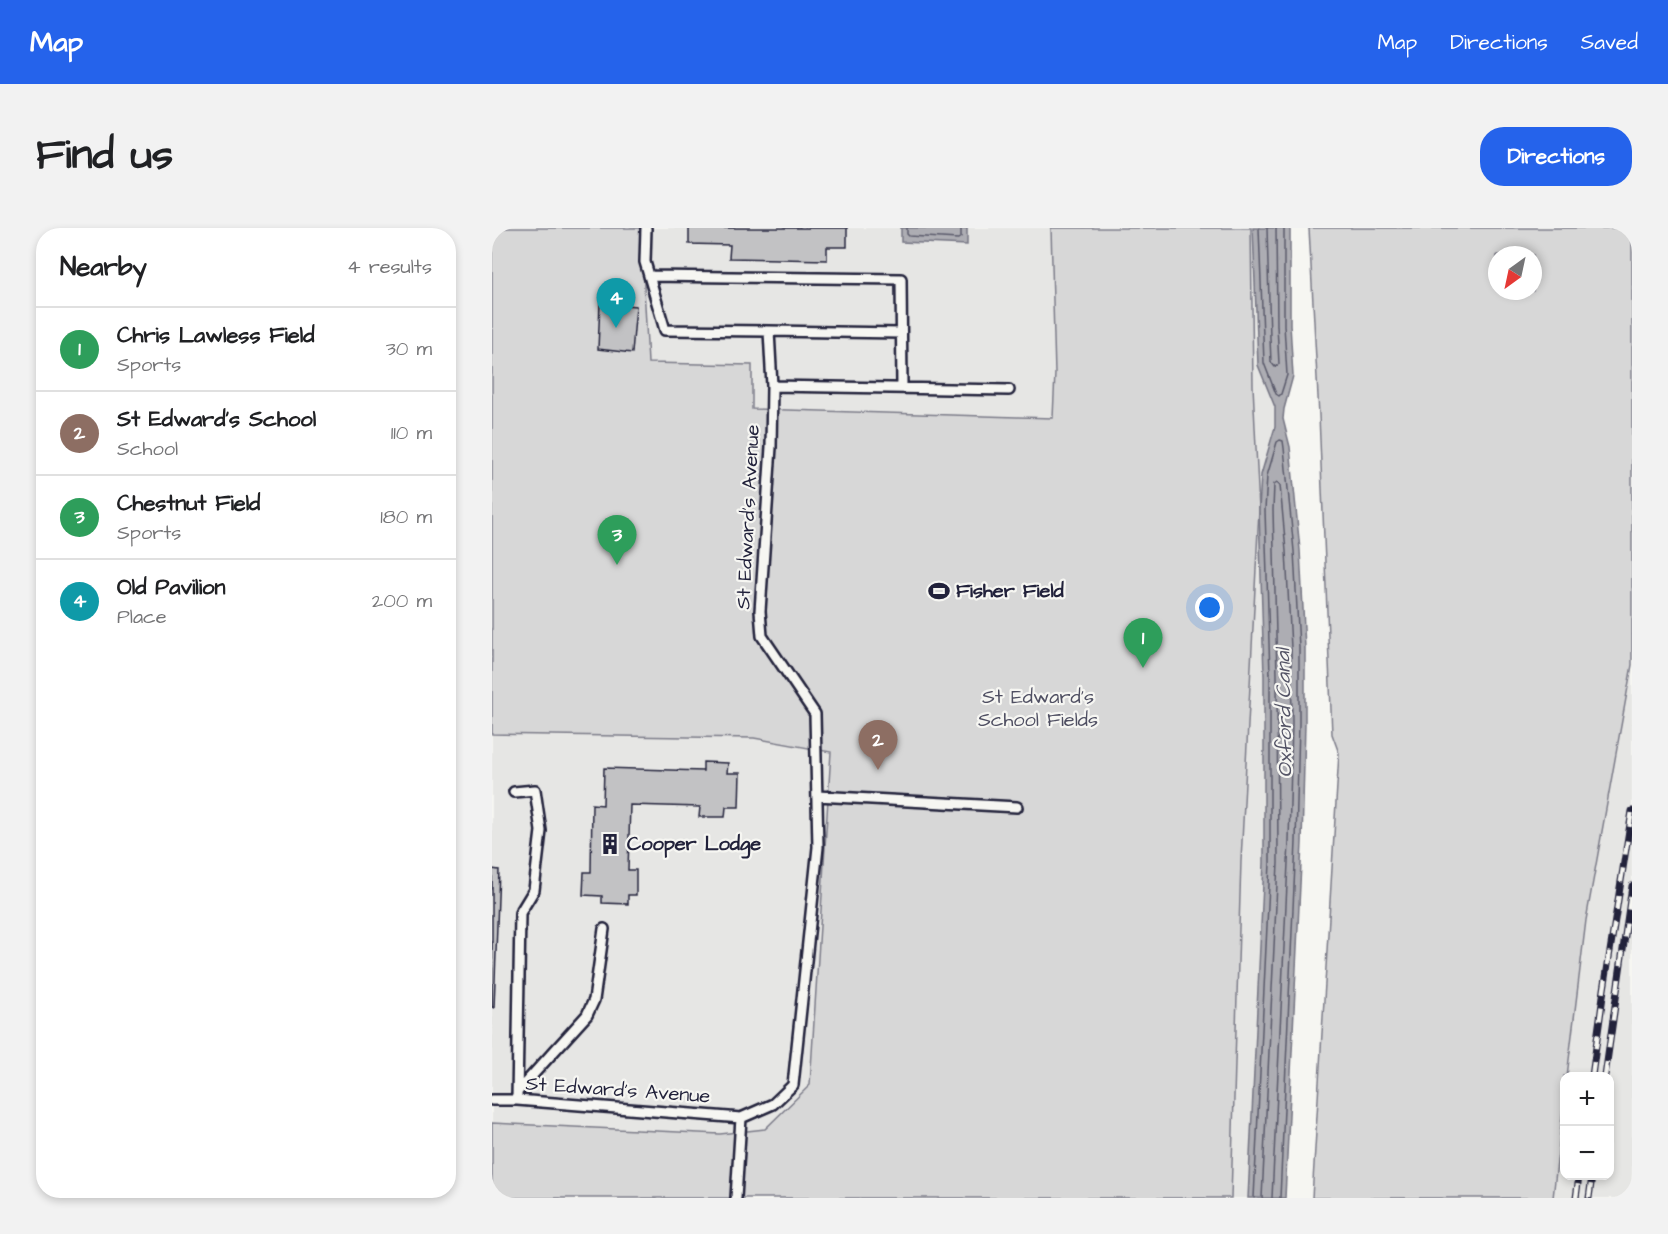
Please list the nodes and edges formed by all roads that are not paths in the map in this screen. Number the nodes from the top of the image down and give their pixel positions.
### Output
1 (646, 228) edge
2 (649, 276) junction
3 (769, 332) junction
4 (901, 333) junction
5 (772, 386) junction
6 (902, 388) junction
7 (1009, 390) dead end
8 (514, 792) dead end
9 (817, 796) junction
10 (1017, 807) dead end
11 (604, 929) dead end
12 (517, 1096) junction
13 (492, 1100) edge
14 (741, 1118) junction
15 (736, 1198) edge

1 - 2 lane
2 - 3 lane
2 - 4 lane
3 - 4 lane
3 - 5 lane, St Edward's Avenue
4 - 6 lane
5 - 6 lane
5 - 9 lane, St Edward's Avenue
6 - 7 lane
8 - 12 lane
9 - 10 lane
9 - 14 lane, St Edward's Avenue
11 - 12 lane
12 - 13 lane, St Edward's Avenue
12 - 14 lane, St Edward's Avenue
14 - 15 lane

